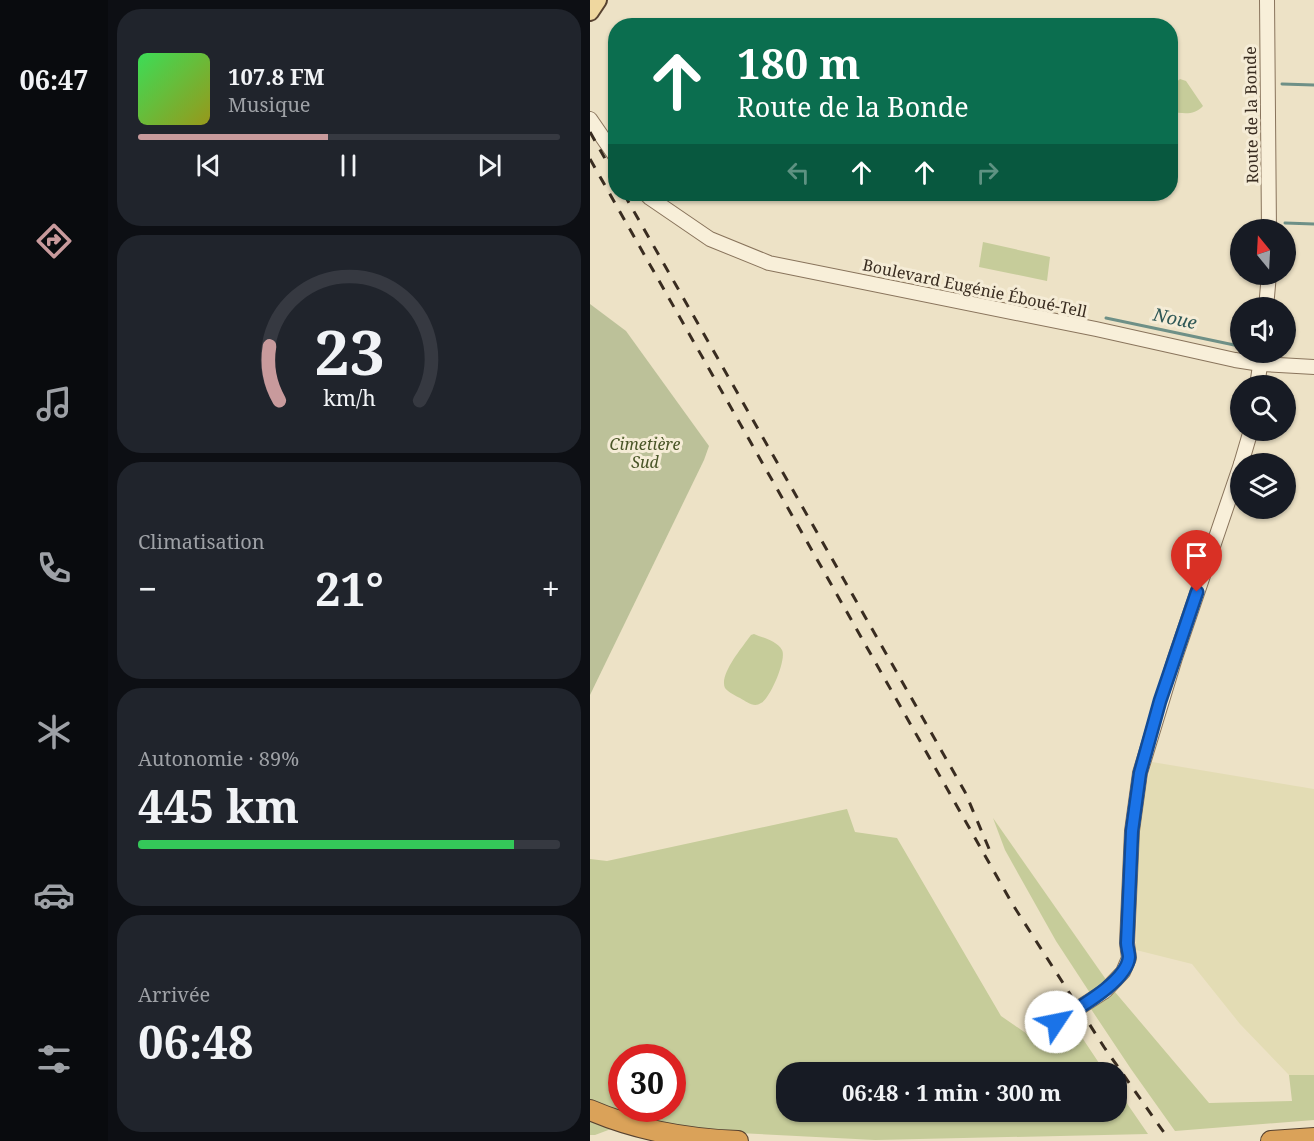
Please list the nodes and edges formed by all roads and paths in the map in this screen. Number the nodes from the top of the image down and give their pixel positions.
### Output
1 (598, 0) edge
2 (1267, 0) edge
3 (590, 12) edge
4 (590, 119) edge
5 (608, 145) edge
6 (654, 201) edge
7 (1269, 219) edge
8 (1230, 359) edge
9 (1290, 363) edge
10 (1314, 367) edge
11 (1230, 496) edge
12 (1056, 1022) dead end
13 (590, 1110) edge
14 (1314, 1138) edge
15 (738, 1141) edge
16 (1271, 1141) edge

1 - 3 main road
2 - 7 street, Route de la Bonde
4 - 5 street
6 - 8 street, Boulevard Eugénie Éboué-Tell
9 - 10 street, Boulevard Eugénie Éboué-Tell
11 - 12 street, bridge
13 - 15 highway
14 - 16 highway

